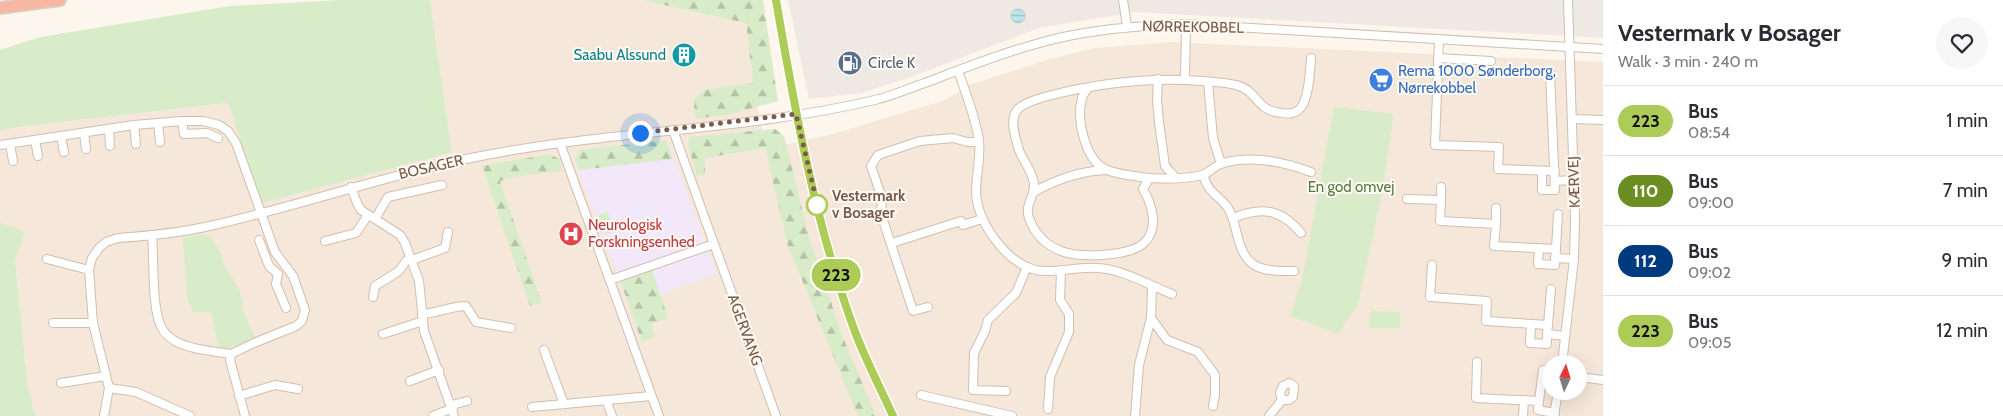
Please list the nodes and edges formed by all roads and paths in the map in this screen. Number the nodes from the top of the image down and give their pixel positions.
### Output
1 (0, 0) edge
2 (4, 0) edge
3 (60, 0) edge
4 (776, 0) edge
5 (1123, 0) edge
6 (1568, 0) edge
7 (0, 8) edge
8 (1186, 24) junction
9 (1127, 26) junction
10 (1439, 39) junction
11 (1569, 47) junction
12 (1603, 49) edge
13 (1311, 58) dead end
14 (1438, 58) junction
15 (1491, 61) dead end
16 (958, 71) junction
17 (1550, 72) dead end
18 (1158, 79) junction
19 (1185, 80) junction
20 (1208, 82) junction
21 (1088, 88) junction
22 (1074, 90) junction
23 (1082, 98) junction
24 (796, 114) junction
25 (1572, 119) junction
26 (1603, 120) edge
27 (182, 121) junction
28 (158, 123) junction
29 (134, 125) junction
30 (108, 129) junction
31 (673, 130) junction
32 (84, 132) junction
33 (61, 136) junction
34 (218, 138) dead end
35 (35, 140) junction
36 (160, 142) dead end
37 (560, 142) junction
38 (979, 142) junction
39 (10, 144) junction
40 (136, 144) dead end
41 (0, 145) edge
42 (110, 146) dead end
43 (86, 149) dead end
44 (64, 152) dead end
45 (38, 156) dead end
46 (13, 161) dead end
47 (1096, 162) junction
48 (1221, 164) junction
49 (1165, 166) junction
50 (1106, 170) junction
51 (1092, 171) junction
52 (1542, 171) junction
53 (1555, 171) junction
54 (1311, 172) dead end
55 (1204, 174) junction
56 (1033, 176) junction
57 (1130, 176) junction
58 (1149, 178) junction
59 (1158, 178) junction
60 (1176, 178) junction
61 (1574, 180) junction
62 (1556, 181) junction
63 (1052, 182) junction
64 (442, 185) dead end
65 (351, 187) junction
66 (1441, 187) dead end
67 (1143, 189) junction
68 (1034, 192) junction
69 (1407, 198) dead end
70 (1441, 200) junction
71 (1496, 208) dead end
72 (261, 213) junction
73 (1558, 214) dead end
74 (371, 217) junction
75 (1233, 218) junction
76 (982, 219) junction
77 (1496, 224) junction
78 (448, 232) dead end
79 (1301, 233) dead end
80 (152, 235) junction
81 (259, 240) dead end
82 (325, 241) dead end
83 (892, 243) junction
84 (714, 244) junction
85 (1539, 248) junction
86 (1556, 249) junction
87 (1555, 258) junction
88 (47, 259) dead end
89 (411, 259) junction
90 (1574, 259) junction
91 (1432, 265) dead end
92 (1027, 267) junction
93 (288, 269) junction
94 (89, 270) junction
95 (1061, 270) junction
96 (1294, 271) dead end
97 (278, 274) junction
98 (610, 280) junction
99 (1152, 287) junction
100 (1551, 289) dead end
101 (1488, 291) dead end
102 (1172, 294) dead end
103 (374, 297) dead end
104 (1487, 301) junction
105 (928, 307) dead end
106 (286, 308) dead end
107 (422, 317) junction
108 (1151, 318) junction
109 (53, 323) dead end
110 (93, 324) junction
111 (1531, 324) junction
112 (1548, 325) junction
113 (511, 328) dead end
114 (384, 334) dead end
115 (1548, 334) junction
116 (1565, 336) junction
117 (544, 350) dead end
118 (231, 354) junction
119 (1563, 355) edge
120 (1477, 362) dead end
121 (439, 370) junction
122 (106, 376) junction
123 (1542, 378) edge
124 (1588, 378) edge
125 (1603, 380) edge
126 (410, 381) dead end
127 (61, 383) dead end
128 (109, 388) junction
129 (298, 389) dead end
130 (1006, 391) dead end
131 (921, 395) dead end
132 (239, 396) junction
133 (651, 396) junction
134 (606, 400) junction
135 (1282, 400) dead end
136 (1524, 400) junction
137 (1539, 400) junction
138 (1556, 400) edge
139 (467, 401) dead end
140 (564, 404) junction
141 (1213, 406) dead end
142 (532, 408) dead end
143 (1048, 409) dead end
144 (453, 410) edge
145 (1537, 413) edge
146 (1554, 415) edge
147 (104, 416) edge
148 (190, 416) edge
149 (245, 416) edge
150 (433, 416) edge
151 (612, 416) edge
152 (659, 416) edge
153 (776, 416) edge
154 (893, 416) edge
155 (1012, 416) edge
156 (1135, 416) edge
157 (1269, 416) edge
158 (1523, 416) edge

1 - 2 highway
3 - 7 highway
4 - 24 street
5 - 9 street
6 - 11 street, KÆRVEJ
8 - 9 street, NØRREKOBBEL
8 - 10 street, NØRREKOBBEL
8 - 19 street
9 - 16 street, NØRREKOBBEL
10 - 11 street, NØRREKOBBEL
10 - 14 street
11 - 12 street, NØRREKOBBEL
11 - 25 street, KÆRVEJ
13 - 20 street
14 - 15 street
14 - 52 street
16 - 24 street, NØRREKOBBEL
16 - 38 street
17 - 53 street
18 - 19 street
18 - 21 street
18 - 49 street
19 - 20 street
20 - 48 street
21 - 22 street
21 - 23 street
22 - 23 street
22 - 56 street
23 - 47 street
24 - 31 street, BOSAGER
24 - 154 street
25 - 26 street
25 - 61 street, KÆRVEJ
27 - 28 street
27 - 34 street
27 - 72 street
28 - 29 street
28 - 36 street
29 - 30 street
29 - 40 street
30 - 32 street
30 - 42 street
31 - 37 street, BOSAGER
31 - 84 street, AGERVANG
32 - 33 street
32 - 43 street
33 - 35 street
33 - 44 street
35 - 39 street
35 - 45 street
37 - 65 street, BOSAGER
37 - 98 street
38 - 76 street
38 - 83 street
39 - 41 street
39 - 46 street
47 - 50 street
47 - 51 street
48 - 54 street
48 - 55 street
49 - 59 street
49 - 60 street
50 - 51 street
50 - 57 street
51 - 63 street
52 - 53 street
52 - 62 street
53 - 62 street
55 - 60 street
55 - 75 street
56 - 63 street
56 - 68 street
57 - 58 street
57 - 67 street
58 - 59 street
58 - 67 street
59 - 60 street
61 - 62 street
61 - 90 street, KÆRVEJ
63 - 68 street
64 - 74 street
65 - 72 street, BOSAGER
65 - 74 street
66 - 70 street
67 - 68 street
69 - 70 street
70 - 77 street
71 - 77 street
72 - 80 street, BOSAGER
72 - 93 street
73 - 86 street
74 - 82 street
74 - 89 street
75 - 79 street
75 - 96 street
76 - 83 street
76 - 92 street
77 - 85 street
78 - 89 street
80 - 94 street, BOSAGER
80 - 118 street
81 - 97 street
83 - 105 street
84 - 98 street
84 - 153 street, AGERVANG
85 - 86 street
85 - 87 street
86 - 87 street
87 - 90 street
88 - 94 street
89 - 103 street
89 - 107 street
90 - 116 street, KÆRVEJ
91 - 104 street
92 - 95 street
92 - 130 street
93 - 97 street
93 - 118 street
94 - 110 street, BOSAGER
95 - 99 street
95 - 143 street
97 - 106 street
98 - 133 street
99 - 102 street
99 - 108 street
100 - 112 street
101 - 104 street
104 - 111 street
107 - 113 street
107 - 114 street
107 - 121 street
108 - 141 street
108 - 156 street
109 - 110 street
110 - 122 street, BOSAGER
111 - 112 street
111 - 115 street
112 - 115 street
115 - 116 street
116 - 119 street, KÆRVEJ
117 - 140 street
118 - 132 street
120 - 136 street
121 - 126 street
121 - 144 street
122 - 127 street
122 - 128 street, BOSAGER
123 - 137 street
124 - 125 street
128 - 147 street, BOSAGER
128 - 148 street
129 - 132 street
131 - 155 street
132 - 149 street
133 - 134 street
133 - 152 street
134 - 140 street
134 - 151 street
135 - 157 street
136 - 137 street
136 - 158 street
137 - 145 street
138 - 146 street
139 - 144 street
140 - 142 street
144 - 150 street
145 - 146 street

